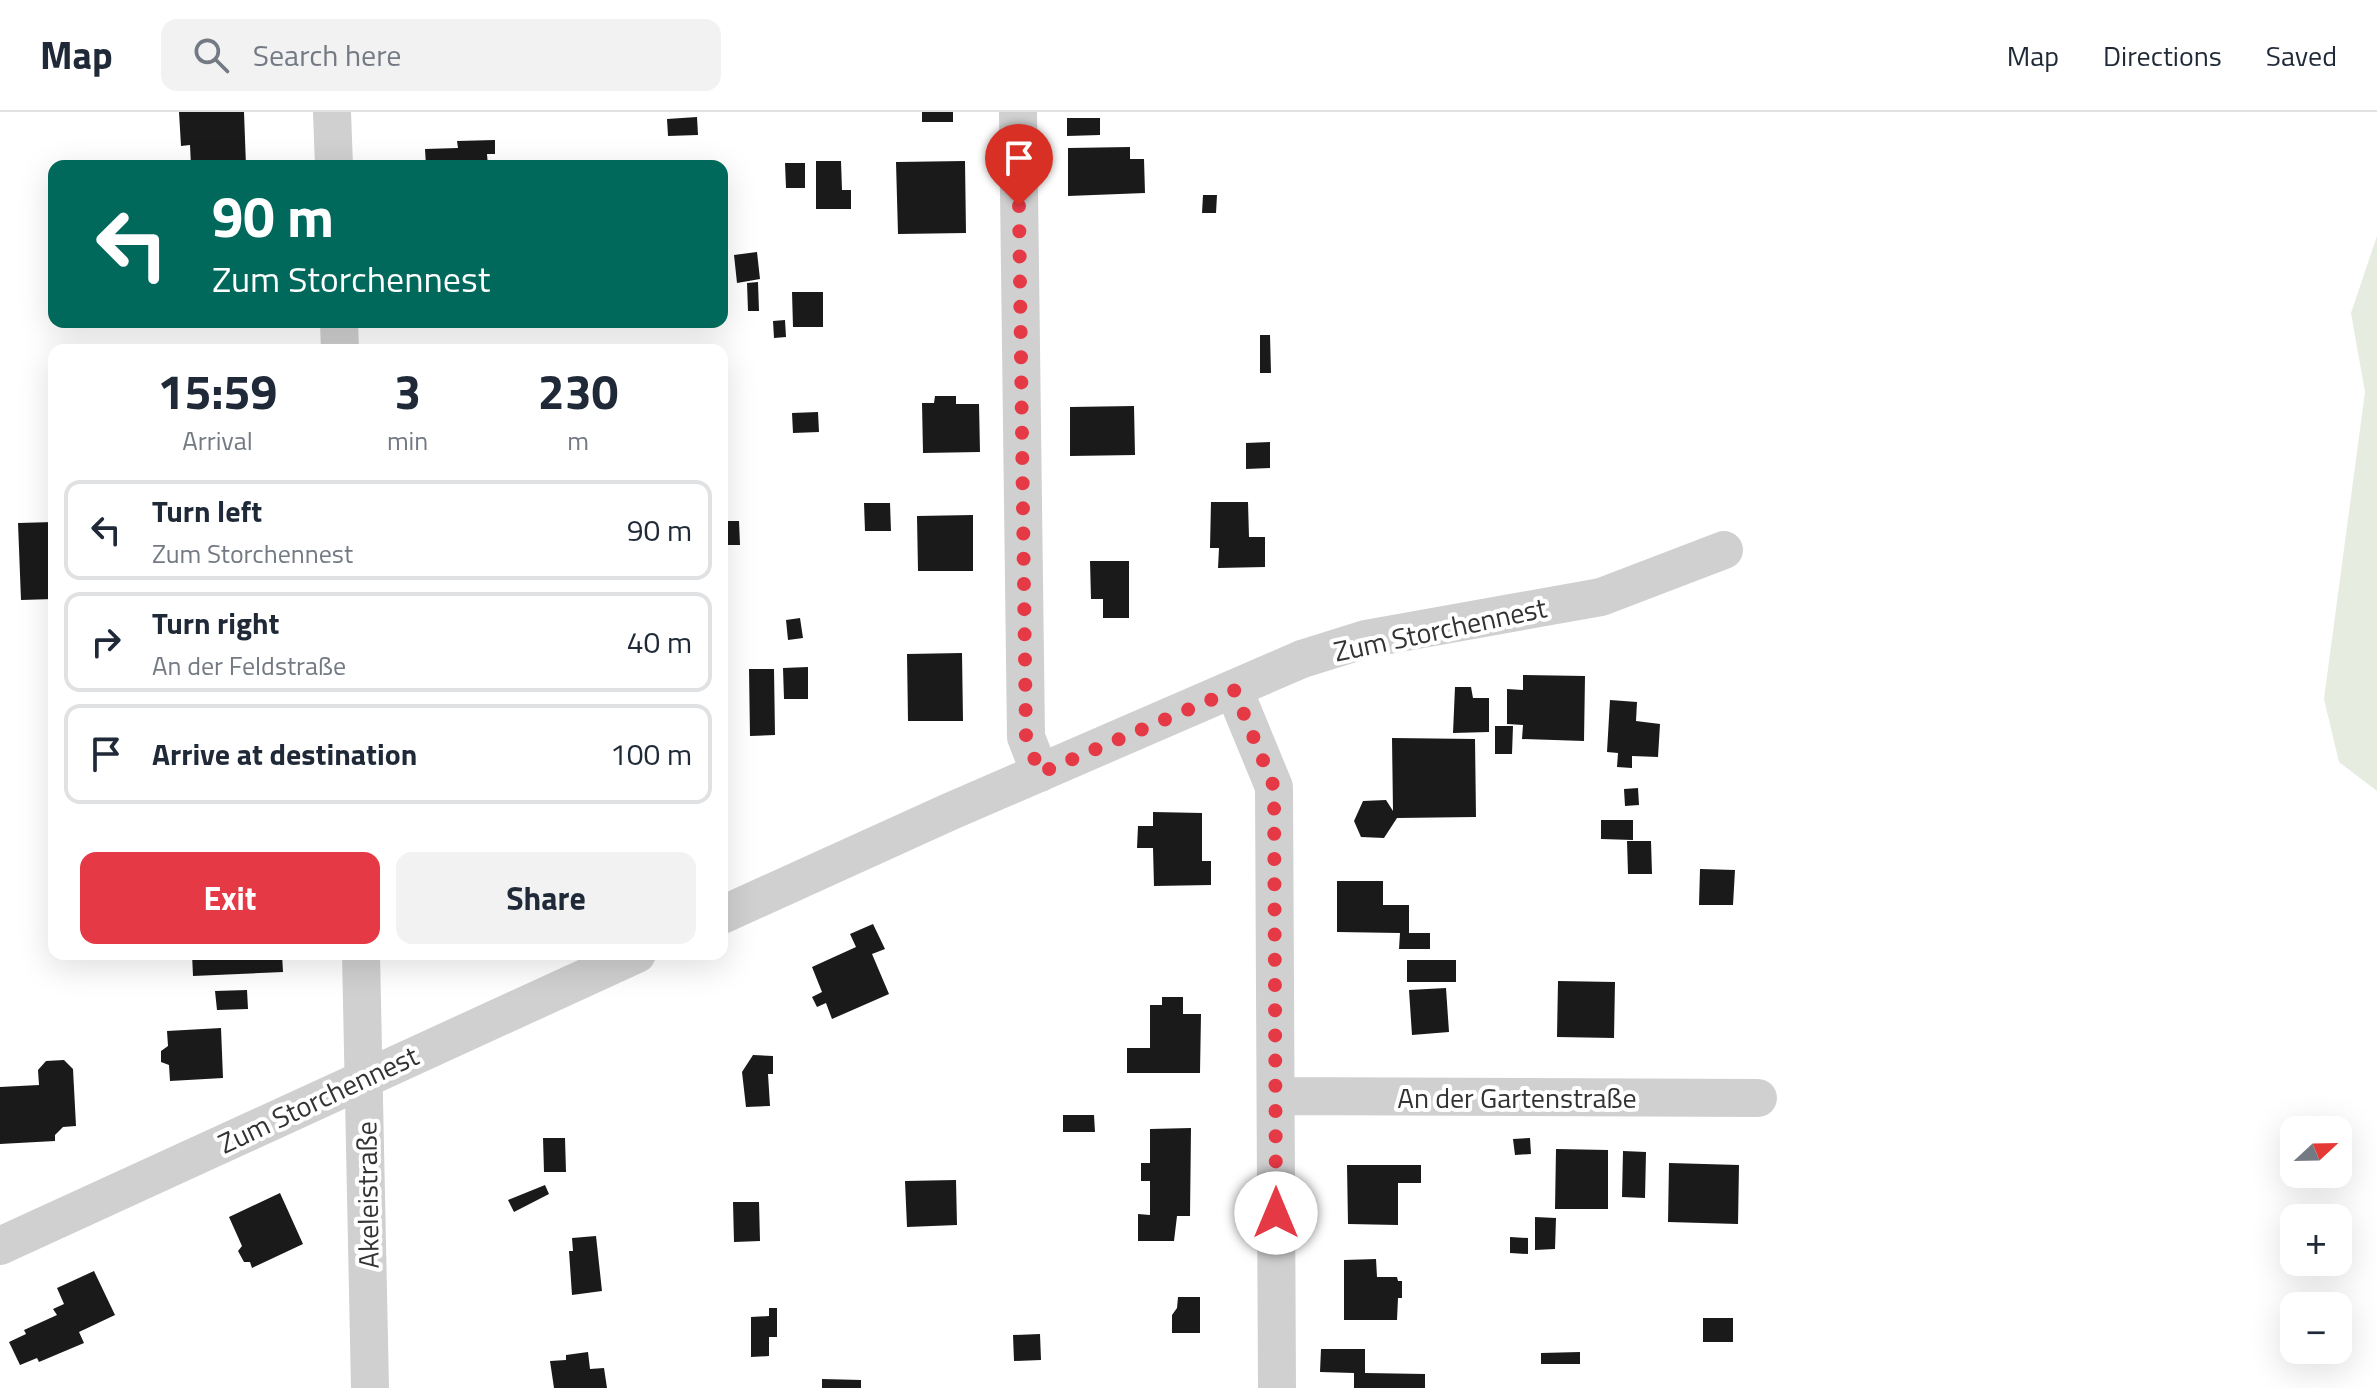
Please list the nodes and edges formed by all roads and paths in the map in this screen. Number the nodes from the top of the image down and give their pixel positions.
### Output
1 (332, 112) edge
2 (1018, 112) edge
3 (334, 160) edge
4 (1724, 550) dead end
5 (1234, 690) junction
6 (1040, 773) junction
7 (728, 912) edge
8 (361, 960) edge
9 (624, 960) edge
10 (366, 1077) junction
11 (1276, 1096) junction
12 (1758, 1098) dead end
13 (0, 1246) edge
14 (370, 1388) edge
15 (1277, 1388) edge

1 - 3 street
2 - 6 street
4 - 5 street, Zum Storchennest
5 - 6 street, Zum Storchennest
5 - 11 street
6 - 7 street, Zum Storchennest
8 - 10 street, Akeleistraße
9 - 10 street, Zum Storchennest
10 - 13 street, Zum Storchennest
10 - 14 street, Akeleistraße
11 - 12 street, An der Gartenstraße
11 - 15 street

